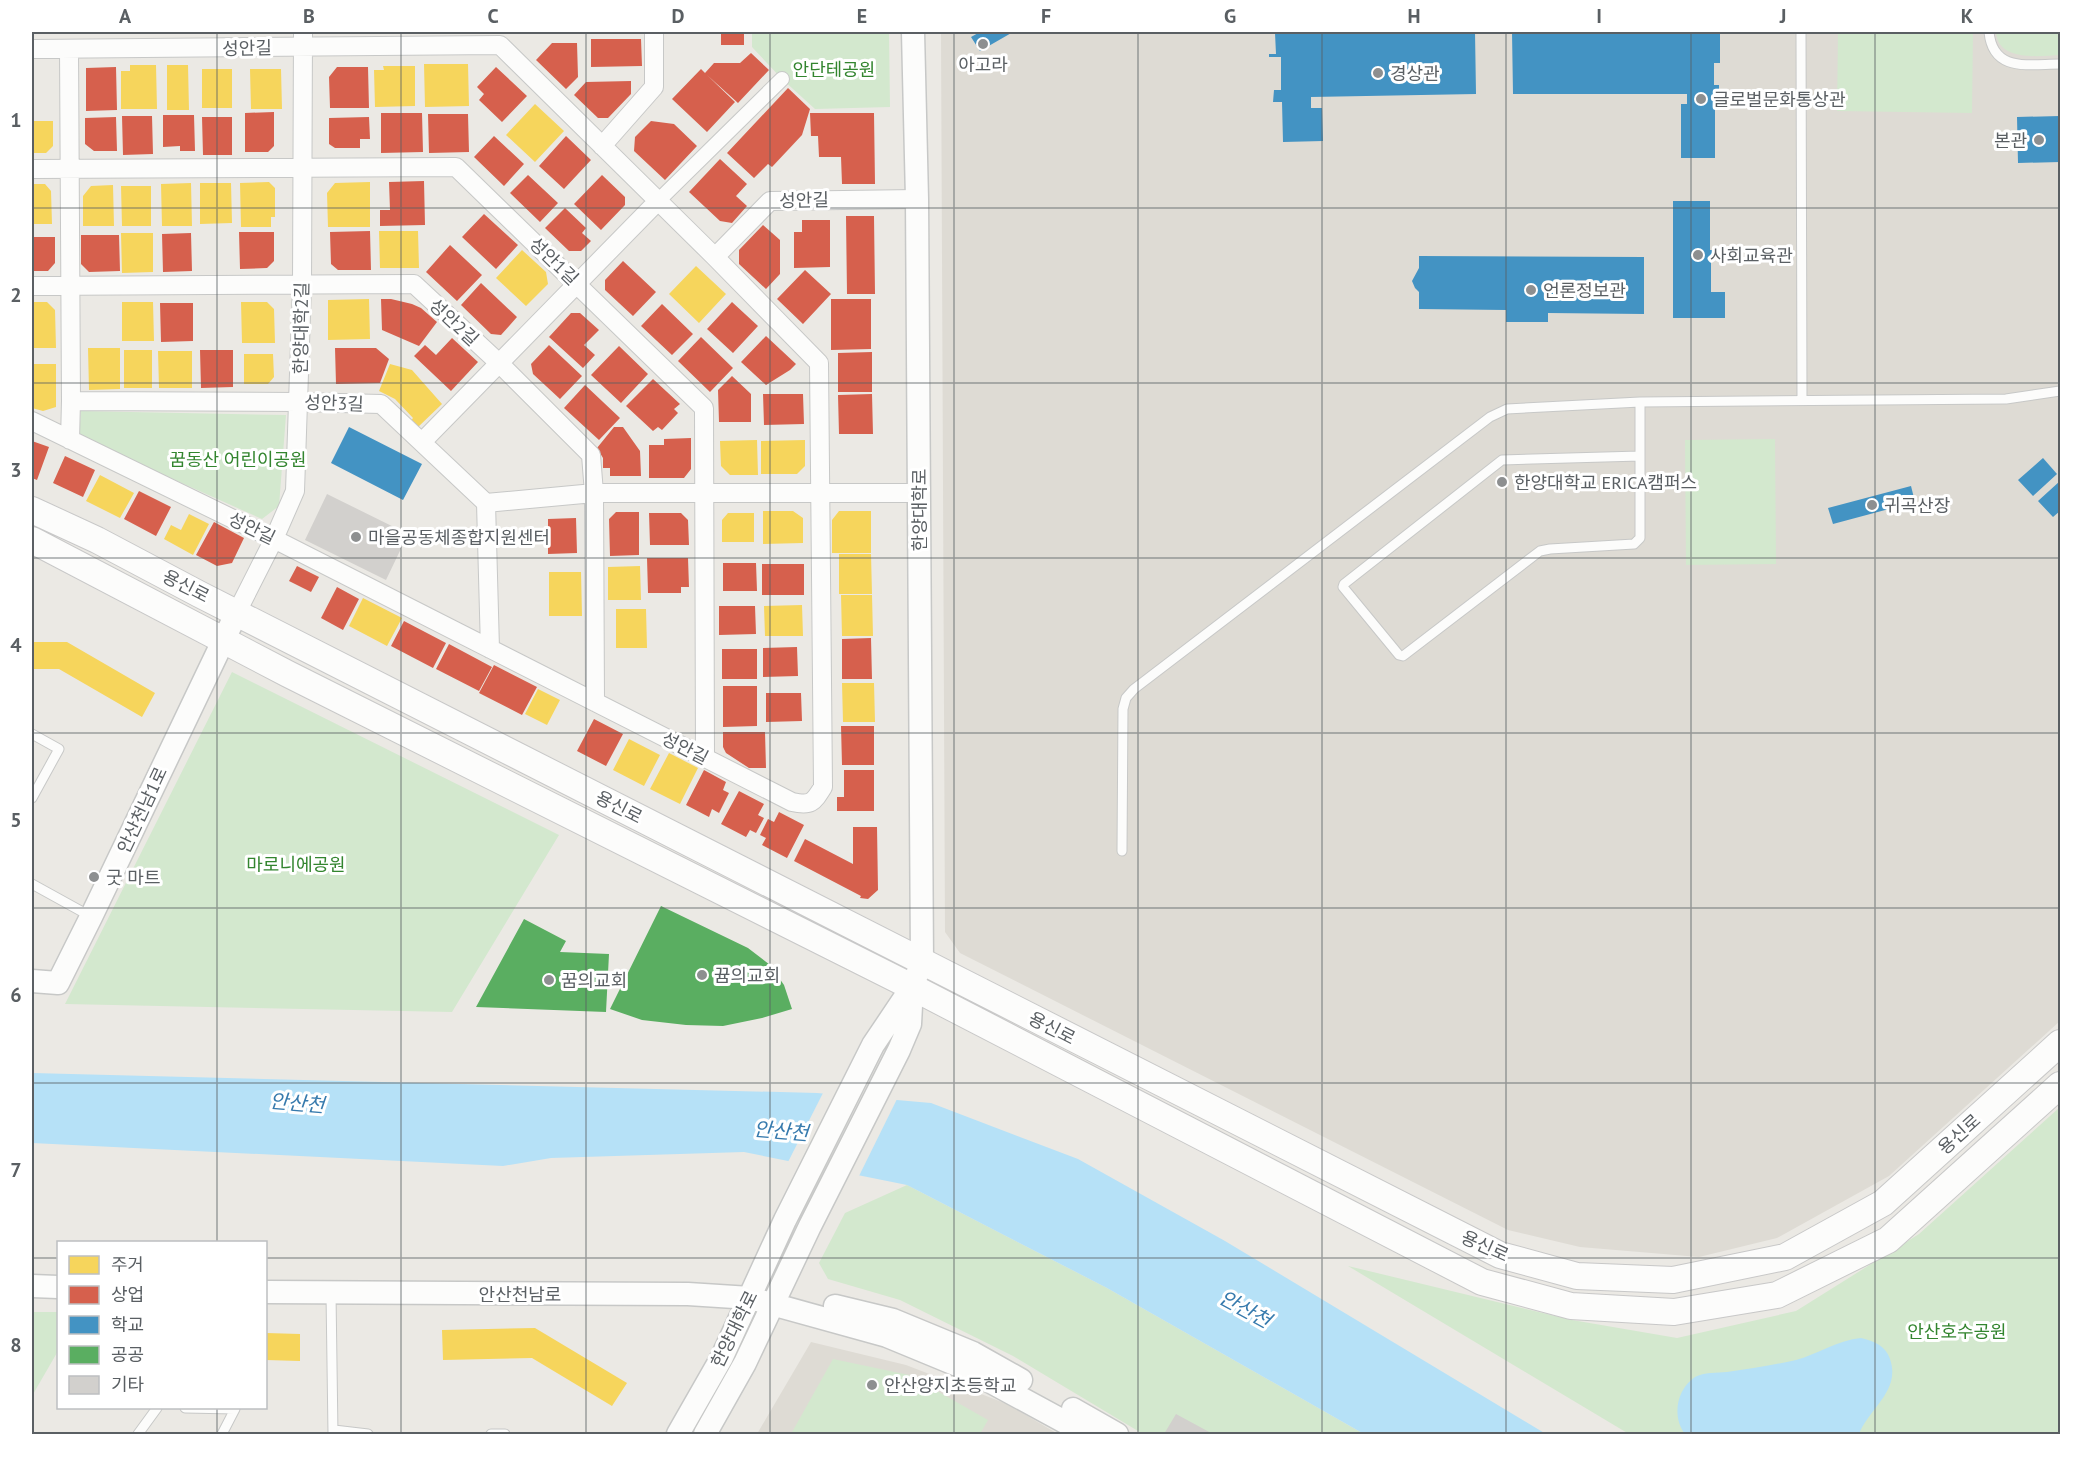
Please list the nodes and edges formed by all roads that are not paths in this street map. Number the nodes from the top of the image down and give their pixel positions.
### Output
1 (654, 32) edge
2 (913, 32) edge
3 (1801, 32) edge
4 (1989, 32) edge
5 (303, 39) edge
6 (32, 49) edge
7 (69, 50) junction
8 (2061, 64) edge
9 (782, 79) dead end
10 (602, 146) junction
11 (303, 167) junction
12 (70, 168) junction
13 (32, 169) edge
14 (917, 199) junction
15 (658, 201) junction
16 (716, 257) junction
17 (577, 283) junction
18 (32, 285) edge
19 (70, 285) junction
20 (302, 285) junction
21 (499, 363) junction
22 (2061, 391) edge
23 (1802, 400) junction
24 (71, 401) junction
25 (299, 402) junction
26 (1640, 402) junction
27 (32, 421) edge
28 (70, 440) junction
29 (422, 442) junction
30 (1640, 456) junction
31 (704, 492) junction
32 (594, 493) junction
33 (819, 493) junction
34 (919, 493) junction
35 (486, 503) junction
36 (32, 510) edge
37 (274, 539) junction
38 (32, 540) edge
39 (237, 612) junction
40 (223, 640) junction
41 (490, 649) junction
42 (595, 702) junction
43 (32, 734) edge
44 (705, 758) junction
45 (32, 798) edge
46 (1122, 851) dead end
47 (32, 884) edge
48 (92, 917) junction
49 (922, 962) junction
50 (32, 981) edge
51 (912, 987) junction
52 (2061, 1043) edge
53 (2061, 1085) edge
54 (32, 1286) edge
55 (57, 1287) edge
56 (267, 1292) edge
57 (332, 1294) junction
58 (750, 1298) junction
59 (774, 1304) junction
60 (156, 1409) edge
61 (235, 1409) edge
62 (1080, 1428) edge
63 (333, 1432) edge
64 (138, 1434) edge
65 (222, 1434) edge
66 (368, 1434) edge
67 (491, 1434) edge
68 (505, 1434) edge
69 (678, 1434) edge
70 (705, 1434) edge
71 (1117, 1434) edge

1 - 10 street
2 - 14 street, 한양대학로
3 - 23 lane
4 - 8 lane
5 - 7 street, 성안길
5 - 10 street, 성안길
5 - 11 street, 한양대학2길
6 - 7 street, 성안길
7 - 12 street
9 - 15 street
10 - 15 street, 성안길
11 - 12 street, 성안1길
11 - 17 street, 성안1길
11 - 20 street, 한양대학2길
12 - 13 street, 성안1길
12 - 19 street
14 - 16 street, 성안길
14 - 34 street, 한양대학로
15 - 16 street, 성안길
15 - 17 street
16 - 33 street, 성안길
17 - 21 street
17 - 31 street, 성안1길
18 - 19 street, 성안2길
19 - 20 street, 성안2길
19 - 24 street
20 - 21 street, 성안2길
20 - 25 street, 한양대학2길
21 - 29 street
21 - 32 street, 성안2길
22 - 23 lane
23 - 26 lane
24 - 25 street, 성안3길
24 - 28 street
25 - 29 street, 성안3길
25 - 37 street, 한양대학2길
26 - 30 lane
26 - 46 lane
27 - 28 street, 성안길
28 - 37 street, 성안길
29 - 35 street, 성안3길
30 - 30 lane
31 - 32 street
31 - 33 street
31 - 44 street, 성안1길
32 - 35 street
32 - 42 street, 성안2길
33 - 34 street
33 - 44 street, 성안길
34 - 49 street, 한양대학로
35 - 41 street
36 - 39 main road, 용신로
37 - 39 street, 한양대학2길
37 - 41 street, 성안길
38 - 40 main road, 용신로
39 - 40 street, 안산천남1로
39 - 49 main road, 용신로
40 - 48 street, 안산천남1로
40 - 51 main road, 용신로
41 - 42 street, 성안길
42 - 44 street, 성안길
43 - 45 lane
47 - 48 lane
48 - 50 street, 안산천남1로
49 - 51 street, 한양대학로
49 - 52 main road, 용신로
51 - 53 main road, 용신로
51 - 58 street, 한양대학로
51 - 59 street, 한양대학로
54 - 55 street
56 - 57 street, 안산천남로
57 - 58 street, 안산천남로
57 - 63 lane
58 - 59 street, 안산천남로
58 - 69 street, 한양대학로
59 - 62 street, 안산천남로
59 - 70 street, 한양대학로
60 - 64 lane
61 - 65 lane
62 - 71 street, 안산천남로
63 - 66 lane
67 - 68 lane

